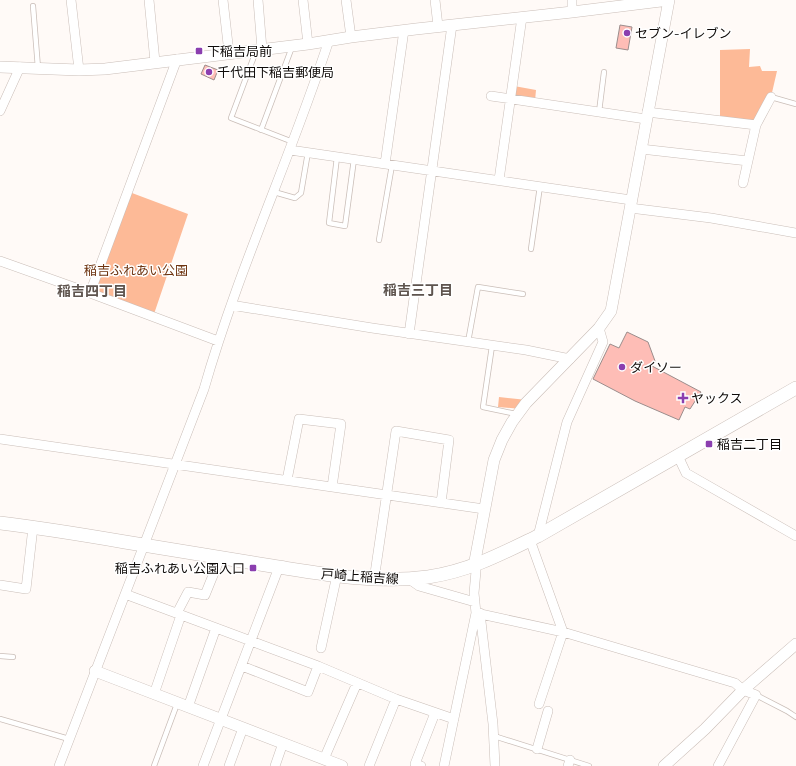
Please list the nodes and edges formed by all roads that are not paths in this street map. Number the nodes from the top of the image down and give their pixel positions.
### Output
1 (71, 0) edge
2 (149, 0) edge
3 (223, 0) edge
4 (258, 0) edge
5 (303, 0) edge
6 (346, 0) edge
7 (435, 0) edge
8 (572, 0) edge
9 (669, 0) edge
10 (33, 6) dead end
11 (572, 12) junction
12 (522, 17) junction
13 (452, 25) junction
14 (438, 26) junction
15 (404, 30) junction
16 (351, 37) junction
17 (329, 40) junction
18 (308, 44) junction
19 (292, 45) junction
20 (259, 49) junction
21 (229, 54) junction
22 (177, 59) junction
23 (155, 62) junction
24 (0, 67) edge
25 (20, 67) junction
26 (38, 68) junction
27 (79, 70) junction
28 (604, 72) dead end
29 (491, 96) dead end
30 (771, 97) joint
31 (510, 99) junction
32 (796, 104) edge
33 (0, 110) edge
34 (599, 112) junction
35 (647, 115) junction
36 (756, 125) junction
37 (261, 130) junction
38 (291, 146) junction
39 (641, 149) junction
40 (308, 152) junction
41 (337, 157) junction
42 (354, 159) junction
43 (748, 161) junction
44 (389, 164) junction
45 (431, 170) junction
46 (499, 180) junction
47 (743, 183) dead end
48 (540, 186) junction
49 (274, 192) junction
50 (631, 204) junction
51 (796, 233) edge
52 (379, 240) dead end
53 (531, 249) dead end
54 (0, 261) edge
55 (90, 293) junction
56 (523, 294) dead end
57 (231, 305) junction
58 (599, 328) junction
59 (409, 334) junction
60 (218, 341) junction
61 (468, 342) junction
62 (492, 346) junction
63 (570, 359) junction
64 (796, 388) edge
65 (518, 414) junction
66 (0, 439) edge
67 (678, 456) junction
68 (175, 465) junction
69 (288, 480) junction
70 (332, 487) junction
71 (386, 495) junction
72 (441, 503) junction
73 (484, 509) junction
74 (0, 523) edge
75 (33, 527) junction
76 (796, 536) edge
77 (534, 538) junction
78 (144, 545) junction
79 (220, 558) junction
80 (474, 566) junction
81 (278, 567) junction
82 (337, 575) junction
83 (409, 579) junction
84 (374, 580) junction
85 (0, 585) edge
86 (125, 594) junction
87 (475, 602) junction
88 (478, 613) junction
89 (179, 614) junction
90 (216, 628) junction
91 (563, 632) junction
92 (251, 641) junction
93 (796, 644) edge
94 (321, 648) dead end
95 (0, 656) edge
96 (13, 657) dead end
97 (242, 666) junction
98 (318, 666) junction
99 (95, 671) junction
100 (357, 683) junction
101 (743, 690) junction
102 (154, 694) junction
103 (756, 696) junction
104 (396, 699) junction
105 (177, 703) junction
106 (539, 704) dead end
107 (188, 707) junction
108 (548, 710) dead end
109 (435, 713) junction
110 (796, 717) edge
111 (0, 719) edge
112 (454, 719) junction
113 (222, 720) junction
114 (243, 728) junction
115 (494, 736) junction
116 (69, 739) junction
117 (283, 743) junction
118 (537, 749) junction
119 (324, 759) junction
120 (569, 763) edge
121 (59, 766) edge
122 (154, 766) edge
123 (203, 766) edge
124 (229, 766) edge
125 (274, 766) edge
126 (342, 766) edge
127 (369, 766) edge
128 (421, 766) edge
129 (444, 766) edge
130 (495, 766) edge
131 (589, 766) edge
132 (664, 766) edge
133 (718, 766) edge

1 - 27 street
2 - 23 street
3 - 21 street
4 - 20 street
5 - 18 street
6 - 16 street
7 - 14 street
8 - 11 street
9 - 11 street
9 - 35 street
10 - 26 lane
11 - 12 street
12 - 13 street
12 - 31 street
13 - 14 street
13 - 45 street
14 - 15 street
15 - 16 street
15 - 44 street
16 - 17 street
17 - 18 street
17 - 38 street
18 - 19 street
19 - 20 street
19 - 37 lane
20 - 21 street
20 - 37 lane
21 - 22 street
22 - 23 street
22 - 55 street
23 - 27 street
24 - 25 street
25 - 26 street
25 - 33 street
26 - 27 street
28 - 34 lane
29 - 31 street
30 - 32 lane
30 - 36 street
31 - 34 street
31 - 46 street
34 - 35 street
35 - 36 street
35 - 39 street
36 - 43 street
37 - 38 lane
38 - 40 street
38 - 49 street
39 - 43 street
39 - 50 street
40 - 41 street
40 - 49 lane
41 - 42 street
41 - 42 lane
42 - 44 street
43 - 47 street
44 - 45 street
44 - 52 lane
45 - 46 street
45 - 59 street
46 - 48 street
48 - 50 street
48 - 53 lane
49 - 57 street
50 - 51 street
50 - 58 street
54 - 55 street
55 - 60 street
56 - 61 lane
57 - 59 street
57 - 60 street
58 - 63 street
58 - 77 street
59 - 61 street
60 - 68 street
61 - 62 street
62 - 63 street
62 - 65 lane
63 - 65 street
64 - 67 main road, 戸崎上稲吉線
65 - 73 street
66 - 68 street
67 - 76 street
67 - 77 main road, 戸崎上稲吉線
68 - 69 street
68 - 78 street
69 - 70 street
69 - 70 street
70 - 71 street
71 - 72 street
71 - 72 street
71 - 84 street
72 - 73 street
73 - 80 street
74 - 75 main road, 戸崎上稲吉線
75 - 78 main road, 戸崎上稲吉線
75 - 85 street
77 - 80 main road, 戸崎上稲吉線
77 - 91 street
78 - 79 main road, 戸崎上稲吉線
78 - 86 street
79 - 81 main road, 戸崎上稲吉線
79 - 89 street
80 - 83 main road, 戸崎上稲吉線
80 - 87 street
81 - 82 main road, 戸崎上稲吉線
81 - 92 street
82 - 84 main road, 戸崎上稲吉線
82 - 94 street
83 - 84 main road, 戸崎上稲吉線
83 - 87 street
86 - 89 street
86 - 99 street
87 - 88 street
88 - 91 street
88 - 112 street
88 - 115 street
89 - 90 street
89 - 102 street
90 - 92 street
90 - 107 street
91 - 101 street
91 - 106 street
92 - 97 street
92 - 98 street
93 - 101 street
95 - 96 lane
97 - 98 street
97 - 113 street
98 - 100 street
99 - 102 street
99 - 116 street
100 - 104 street
100 - 119 street
101 - 103 street
101 - 132 street
102 - 105 street
103 - 110 lane
103 - 133 street
104 - 109 street
104 - 127 street
105 - 107 street
105 - 122 lane
107 - 113 street
108 - 118 street
109 - 112 street
109 - 128 street
111 - 116 lane
112 - 129 street
113 - 114 street
113 - 123 street
114 - 117 street
114 - 124 street
115 - 118 lane
115 - 130 street
116 - 121 street
117 - 119 street
117 - 125 street
118 - 120 lane
119 - 126 street
120 - 131 lane

